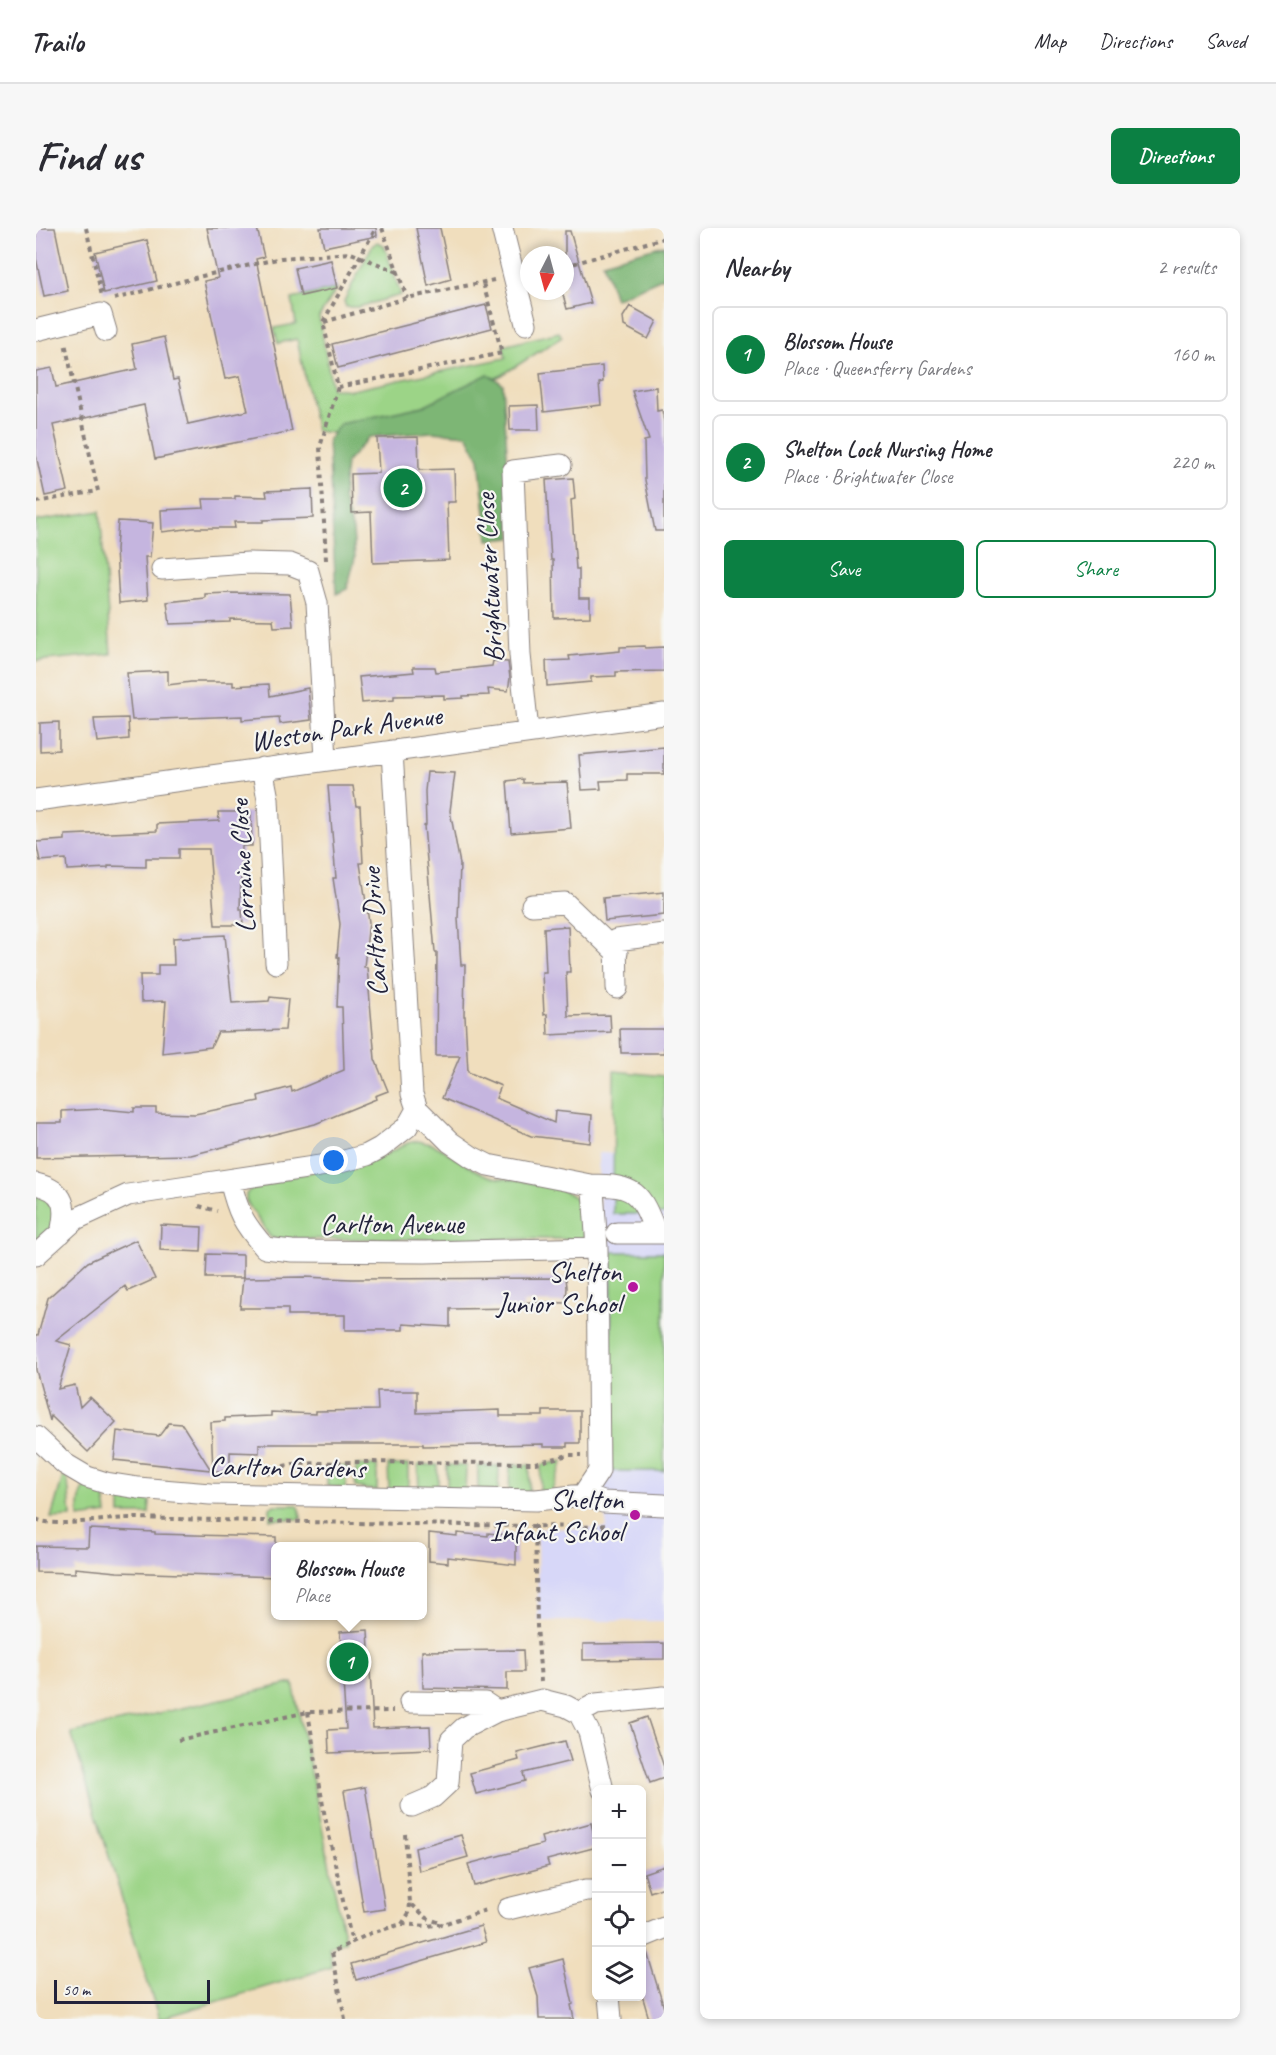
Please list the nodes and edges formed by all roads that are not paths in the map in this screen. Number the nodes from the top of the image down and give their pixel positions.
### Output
1 (502, 228) edge
2 (526, 324) dead end
3 (36, 330) edge
4 (105, 331) dead end
5 (561, 465) dead end
6 (162, 569) dead end
7 (664, 714) edge
8 (528, 731) junction
9 (392, 751) junction
10 (326, 759) junction
11 (262, 768) junction
12 (36, 800) edge
13 (532, 905) dead end
14 (664, 934) edge
15 (617, 953) junction
16 (276, 963) dead end
17 (617, 988) dead end
18 (417, 1109) junction
19 (230, 1180) junction
20 (36, 1184) edge
21 (590, 1185) junction
22 (61, 1233) junction
23 (617, 1233) dead end
24 (660, 1233) edge
25 (597, 1248) junction
26 (36, 1255) edge
27 (36, 1437) edge
28 (593, 1498) junction
29 (664, 1505) edge
30 (664, 1697) edge
31 (405, 1707) road end
32 (497, 1711) junction
33 (579, 1713) junction
34 (602, 1785) edge
35 (412, 1806) dead end
36 (592, 1890) edge
37 (508, 1909) road end
38 (664, 1928) edge
39 (646, 1935) edge
40 (609, 2001) edge
41 (611, 2019) edge

1 - 2 street
3 - 4 street
5 - 8 street, Brightwater Close
6 - 10 street
7 - 8 street, Weston Park Avenue
8 - 9 street, Weston Park Avenue
9 - 10 street, Weston Park Avenue
9 - 18 street, Carlton Drive
10 - 11 street, Weston Park Avenue
11 - 12 street, Weston Park Avenue
11 - 16 street, Lorraine Close
13 - 15 street
14 - 15 street
15 - 17 street
18 - 19 street, Carlton Avenue
18 - 21 street
19 - 22 street, Carlton Avenue
19 - 25 street, Carlton Avenue
20 - 22 street
21 - 24 street
21 - 25 street
22 - 26 street, Carlton Avenue
23 - 24 street
25 - 28 street
27 - 28 street, Carlton Gardens
28 - 29 street
30 - 33 street
31 - 32 street
32 - 33 street
32 - 35 street
33 - 34 street
36 - 37 street
38 - 39 street
40 - 41 street

